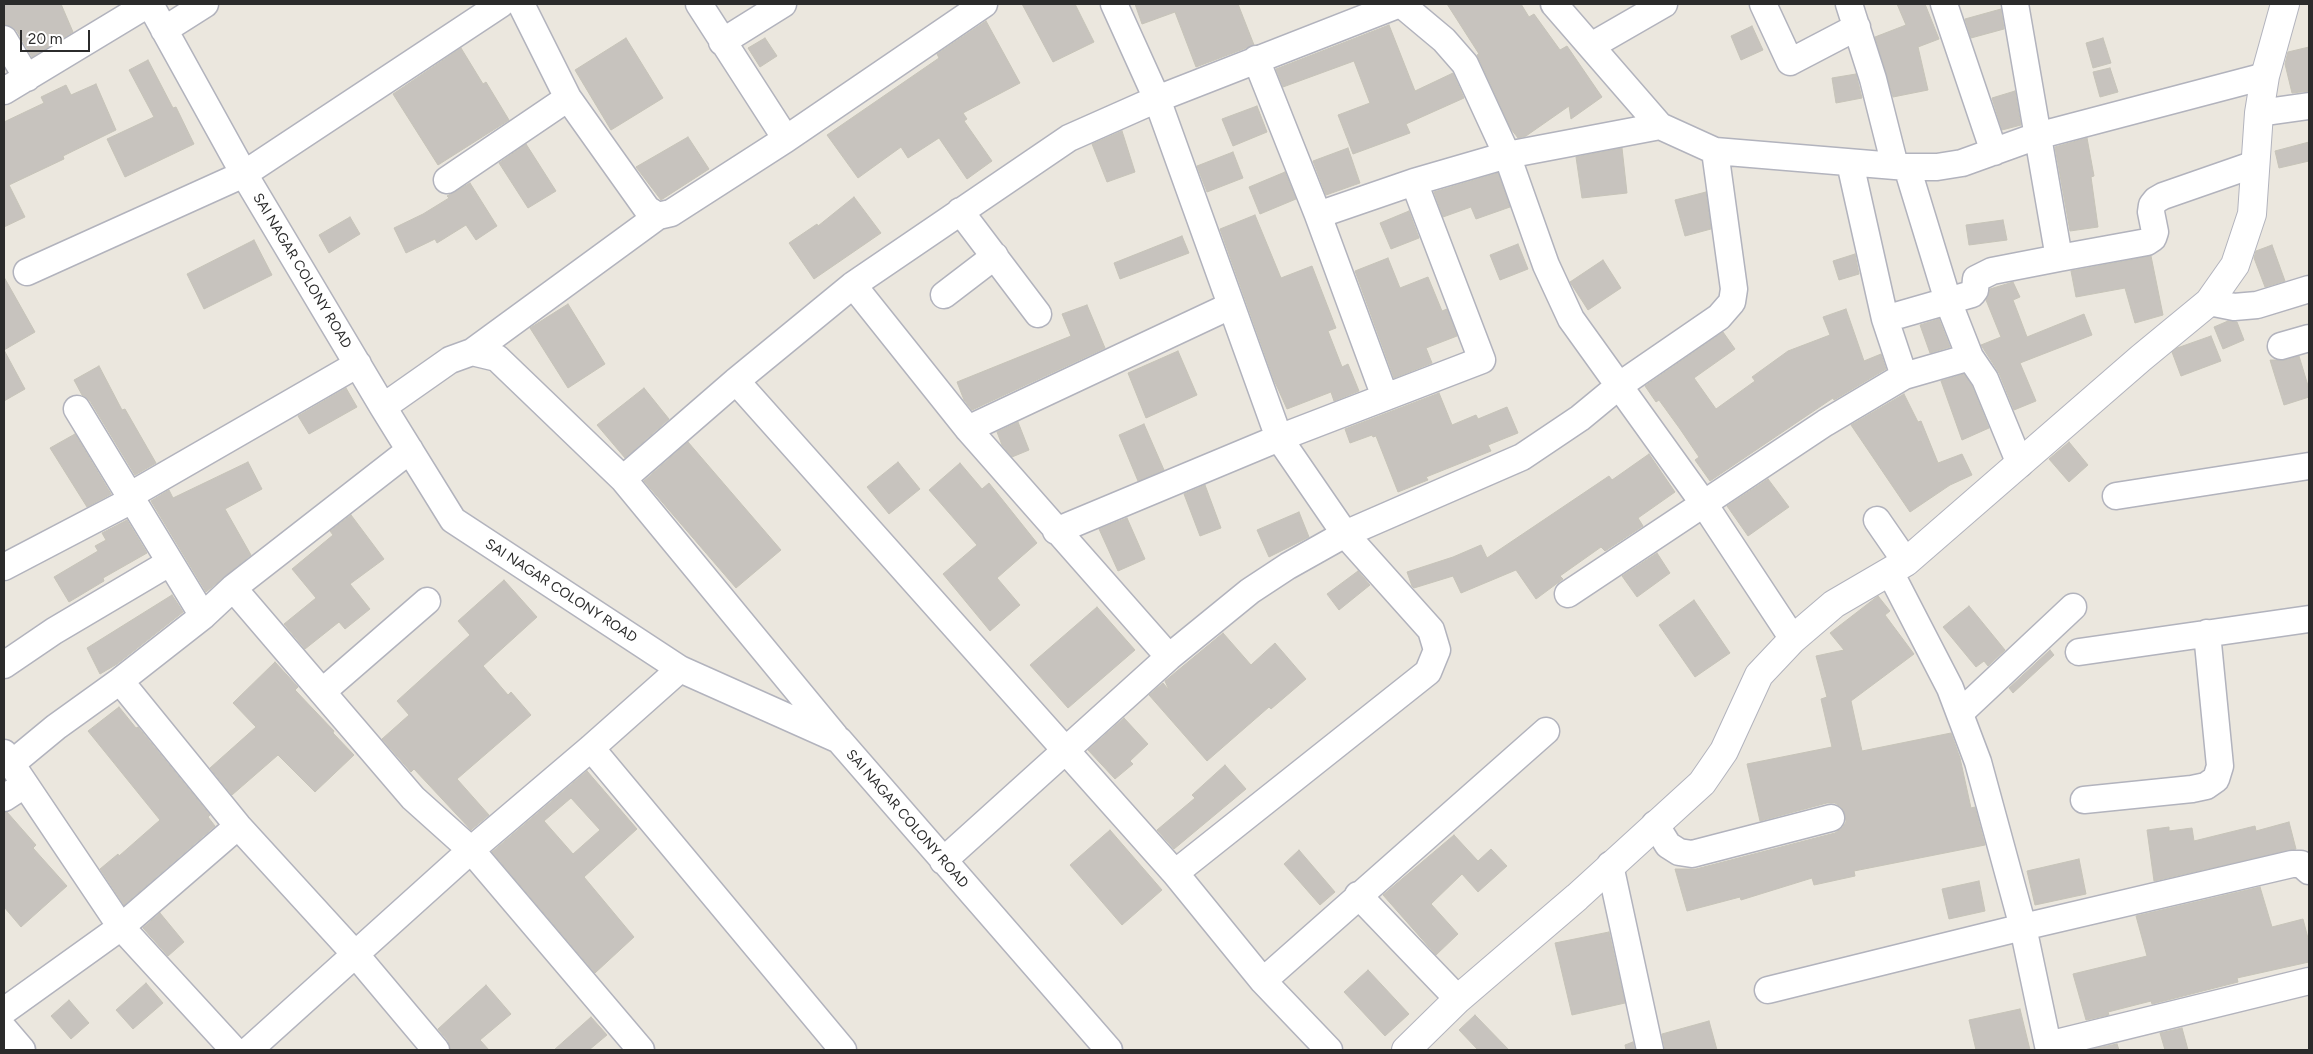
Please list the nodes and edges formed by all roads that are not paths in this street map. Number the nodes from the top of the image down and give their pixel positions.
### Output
1 (149, 4) edge
2 (205, 4) edge
3 (501, 4) edge
4 (521, 4) edge
5 (699, 4) edge
6 (783, 4) edge
7 (984, 4) edge
8 (1400, 4) edge
9 (1554, 4) edge
10 (1664, 4) edge
11 (1763, 4) edge
12 (1944, 4) edge
13 (2015, 4) edge
14 (2285, 4) edge
15 (1117, 5) edge
16 (1853, 15) edge
17 (164, 30) junction
18 (4, 39) edge
19 (722, 42) junction
20 (1590, 46) junction
21 (1256, 59) junction
22 (2265, 76) junction
23 (27, 78) junction
24 (4, 91) edge
25 (568, 98) junction
26 (1157, 99) junction
27 (2309, 106) edge
28 (2259, 114) junction
29 (1660, 126) junction
30 (2038, 136) junction
31 (786, 139) junction
32 (1715, 151) junction
33 (1994, 152) junction
34 (1507, 155) junction
35 (1850, 163) junction
36 (2255, 164) junction
37 (1901, 167) junction
38 (244, 174) junction
39 (447, 180) dead end
40 (1414, 182) junction
41 (960, 211) junction
42 (1318, 215) junction
43 (658, 216) junction
44 (995, 256) junction
45 (2059, 258) junction
46 (27, 272) dead end
47 (853, 285) junction
48 (2309, 289) edge
49 (944, 295) dead end
50 (1948, 301) junction
51 (2209, 302) junction
52 (1230, 306) junction
53 (1038, 314) dead end
54 (1885, 319) junction
55 (2309, 338) edge
56 (2281, 346) dead end
57 (472, 352) junction
58 (1970, 357) junction
59 (358, 364) junction
60 (1904, 376) junction
61 (736, 381) junction
62 (1620, 385) junction
63 (1385, 397) junction
64 (383, 407) junction
65 (77, 409) dead end
66 (968, 429) junction
67 (1278, 438) junction
68 (410, 450) junction
69 (2020, 464) junction
70 (2309, 466) edge
71 (624, 479) junction
72 (2116, 496) dead end
73 (130, 498) junction
74 (1704, 504) junction
75 (1877, 520) dead end
76 (1056, 531) junction
77 (1345, 534) junction
78 (169, 563) junction
79 (4, 567) edge
80 (1898, 567) junction
81 (234, 588) junction
82 (1568, 594) dead end
83 (427, 601) dead end
84 (2073, 607) dead end
85 (203, 616) junction
86 (2309, 619) edge
87 (2207, 633) junction
88 (1793, 639) junction
89 (2080, 652) dead end
90 (1169, 657) junction
91 (4, 665) edge
92 (680, 669) junction
93 (120, 681) junction
94 (322, 692) junction
95 (1960, 713) junction
96 (1546, 731) dead end
97 (839, 740) junction
98 (591, 748) junction
99 (1066, 750) junction
100 (10, 775) edge
101 (2084, 800) dead end
102 (1831, 818) dead end
103 (1655, 824) junction
104 (238, 826) junction
105 (470, 850) junction
106 (943, 861) junction
107 (1610, 865) junction
108 (2309, 871) edge
109 (1175, 873) junction
110 (1358, 895) junction
111 (122, 927) junction
112 (2023, 927) junction
113 (356, 955) junction
114 (1263, 981) junction
115 (2309, 981) edge
116 (1768, 990) dead end
117 (1458, 999) junction
118 (4, 1010) edge
119 (4, 1029) edge
120 (2049, 1048) edge
121 (22, 1050) edge
122 (234, 1050) edge
123 (249, 1050) edge
124 (436, 1050) edge
125 (642, 1050) edge
126 (843, 1050) edge
127 (1109, 1050) edge
128 (1329, 1050) edge
129 (1406, 1050) edge
130 (1650, 1050) edge

1 - 17 street, SAI NAGAR COLONY ROAD
1 - 23 street
2 - 17 street
3 - 38 street
4 - 25 street
5 - 19 street
6 - 19 street
7 - 31 street
8 - 21 street
8 - 34 street
9 - 20 street
10 - 20 street
11 - 16 street
12 - 33 street
13 - 30 street
14 - 22 street
15 - 26 street
16 - 37 street
17 - 38 street, SAI NAGAR COLONY ROAD
18 - 23 street
19 - 31 street
20 - 29 street
21 - 26 street
21 - 42 street
22 - 28 street
22 - 30 street
23 - 24 street
25 - 39 street
25 - 43 street
26 - 41 street
26 - 52 street
27 - 28 street
28 - 36 street
29 - 32 street
29 - 34 street
30 - 33 street
30 - 45 street
31 - 43 street
32 - 35 street
32 - 62 street
33 - 37 street
34 - 40 street
34 - 62 street
35 - 37 street
35 - 54 street
36 - 45 street
36 - 51 street
37 - 50 street
38 - 46 street
38 - 59 street, SAI NAGAR COLONY ROAD
40 - 42 street
40 - 63 street
41 - 44 street
41 - 47 street
42 - 63 street
43 - 57 street
44 - 49 street
44 - 53 street
45 - 50 street
47 - 61 street
47 - 66 street
48 - 51 street
50 - 54 street
50 - 58 street
51 - 69 street
52 - 66 street
52 - 67 street
54 - 60 street
55 - 56 street
57 - 64 street
57 - 71 street
58 - 60 street
58 - 69 street
59 - 64 street, SAI NAGAR COLONY ROAD
59 - 73 street
60 - 74 street
61 - 71 street
61 - 99 street
62 - 74 street
62 - 77 street
63 - 67 street
64 - 68 street, SAI NAGAR COLONY ROAD
65 - 73 street
66 - 76 street
67 - 76 street
67 - 77 street
68 - 81 street
68 - 92 street, SAI NAGAR COLONY ROAD
69 - 80 street
70 - 72 street
71 - 97 street
73 - 78 street
73 - 79 street
74 - 82 street
74 - 88 street
75 - 80 street
76 - 90 street
77 - 90 street
77 - 109 street
78 - 85 street
78 - 91 street
80 - 88 street
80 - 95 street
81 - 85 street
81 - 94 street
83 - 94 street
84 - 95 street
85 - 93 street
86 - 87 street
87 - 89 street
87 - 101 street
88 - 103 street
90 - 99 street
92 - 97 street, SAI NAGAR COLONY ROAD
92 - 98 street
93 - 100 street
93 - 104 street
94 - 105 street
95 - 112 street
96 - 110 street
97 - 106 street, SAI NAGAR COLONY ROAD
98 - 105 street
98 - 126 street
99 - 106 street
99 - 109 street
100 - 111 street
102 - 103 street
103 - 107 street
104 - 111 street
104 - 113 street
105 - 113 street
105 - 125 street
106 - 127 street, SAI NAGAR COLONY ROAD
107 - 117 street
107 - 130 street
108 - 112 street
109 - 114 street
110 - 114 street
110 - 117 street
111 - 118 street
111 - 122 street
112 - 116 street
112 - 120 street
113 - 123 street
113 - 124 street
114 - 128 street
115 - 120 street
117 - 129 street
119 - 121 street

